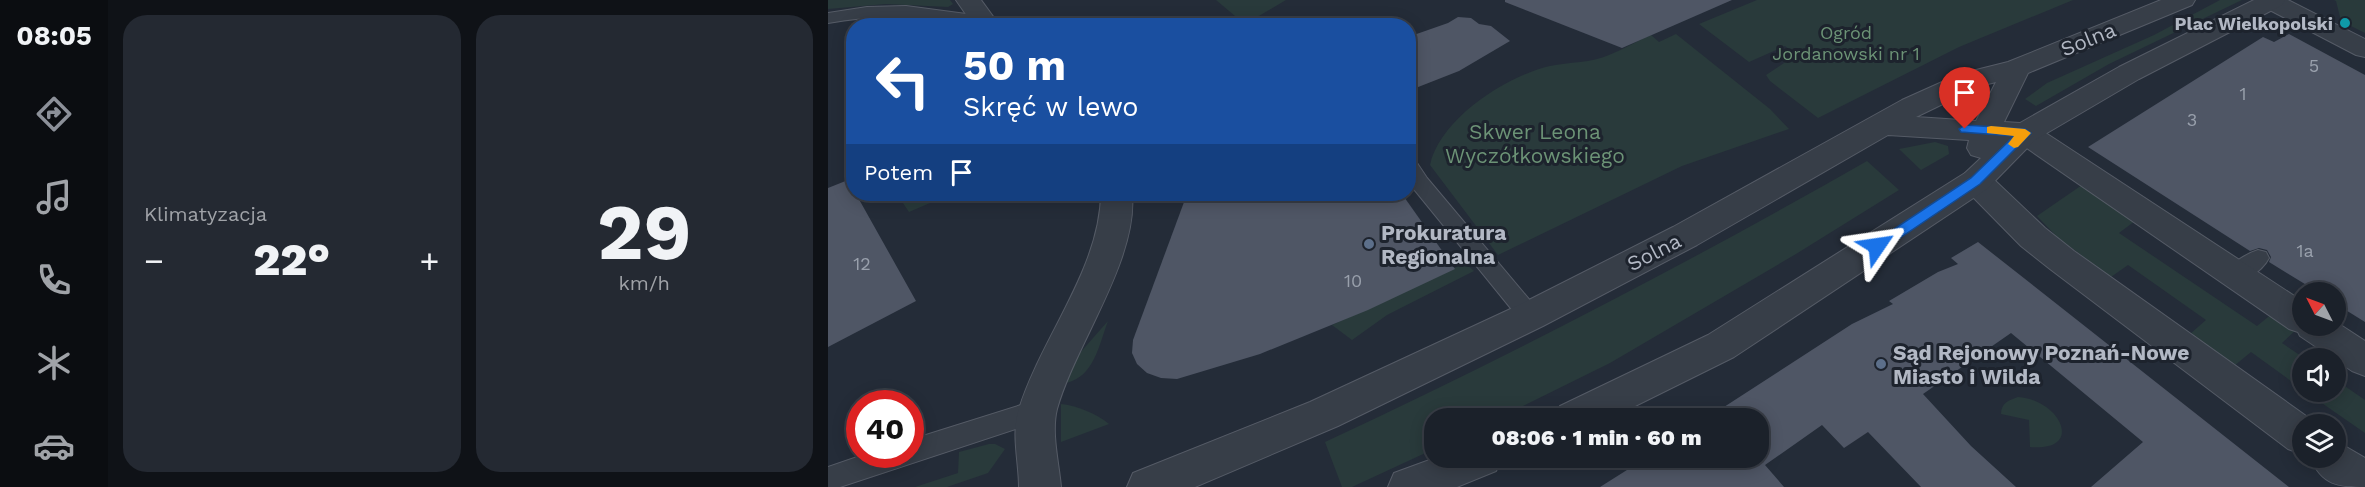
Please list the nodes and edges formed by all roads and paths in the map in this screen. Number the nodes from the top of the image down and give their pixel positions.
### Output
1 (2183, 0) edge
2 (2272, 0) edge
3 (2153, 6) edge
4 (979, 15) edge
5 (828, 18) edge
6 (2365, 49) edge
7 (2017, 68) junction
8 (1883, 125) junction
9 (1986, 129) junction
10 (2025, 133) junction
11 (1416, 177) edge
12 (1976, 181) junction
13 (1119, 201) edge
14 (2292, 309) edge
15 (1530, 316) junction
16 (2328, 336) edge
17 (2365, 360) edge
18 (1594, 408) edge
19 (1037, 411) junction
20 (2292, 429) edge
21 (924, 447) edge
22 (861, 468) edge
23 (2345, 468) edge
24 (1473, 469) edge
25 (828, 479) edge
26 (2365, 482) edge
27 (1040, 487) edge
28 (1148, 487) edge
29 (1409, 487) edge

1 - 3 street, Solna
2 - 6 street
2 - 10 street
3 - 7 street, Solna
4 - 5 lane
7 - 8 street, Solna
7 - 9 street
8 - 9 street
8 - 15 street, Solna
9 - 10 street
9 - 12 street
10 - 12 street
10 - 14 street
11 - 15 lane
12 - 18 street
12 - 20 street
13 - 19 street
15 - 28 street, Solna
16 - 17 street
19 - 21 lane
19 - 27 street
22 - 25 lane
23 - 26 street
24 - 29 street

